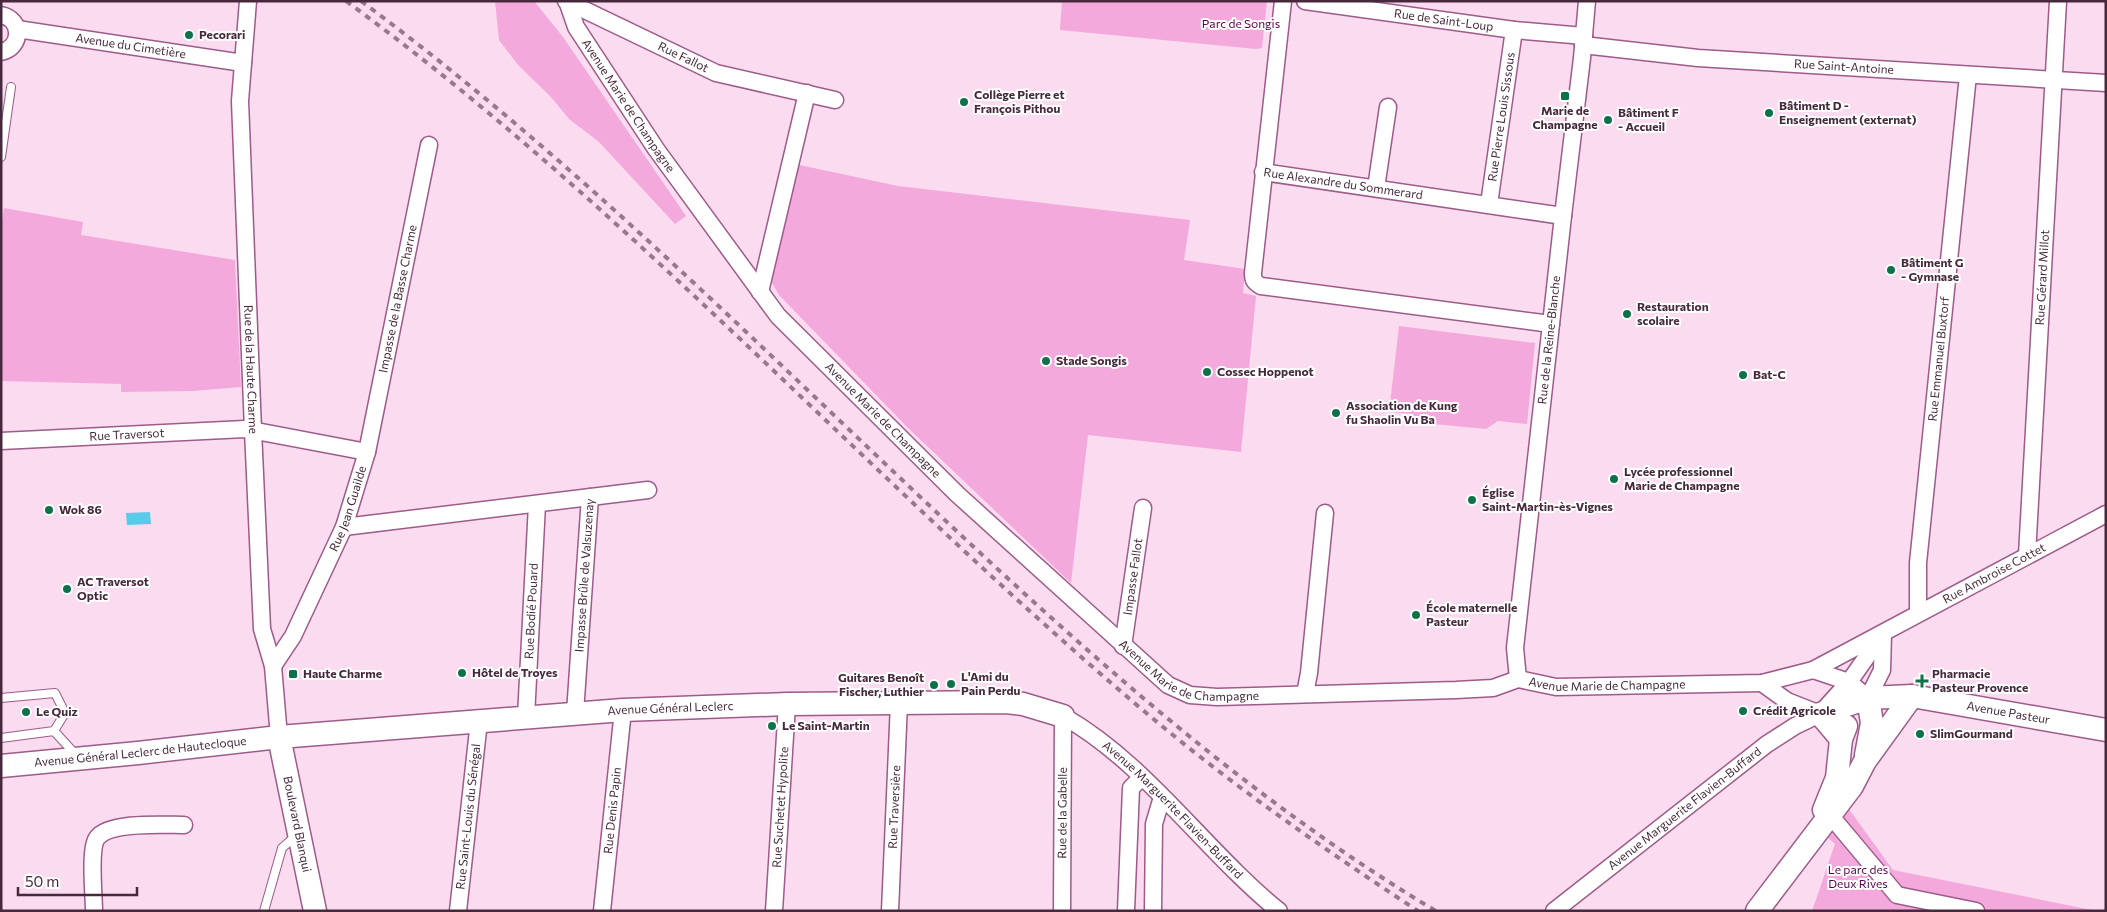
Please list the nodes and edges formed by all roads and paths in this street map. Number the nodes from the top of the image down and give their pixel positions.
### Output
1 (248, 1) edge
2 (1284, 1) edge
3 (1305, 1) edge
4 (1587, 1) edge
5 (2058, 1) edge
6 (567, 2) edge
7 (1, 15) edge
8 (17, 29) junction
9 (1514, 30) junction
10 (1583, 41) junction
11 (1, 52) edge
12 (243, 63) junction
13 (1968, 75) junction
14 (2053, 79) junction
15 (2106, 83) edge
16 (11, 88) dead end
17 (808, 93) junction
18 (835, 100) dead end
19 (1388, 107) dead end
20 (429, 145) dead end
21 (2, 153) edge
22 (1, 157) edge
23 (1264, 172) junction
24 (1376, 188) junction
25 (1489, 204) junction
26 (1563, 216) junction
27 (760, 292) junction
28 (1551, 324) junction
29 (253, 430) junction
30 (1, 440) edge
31 (367, 452) junction
32 (648, 490) dead end
33 (590, 497) junction
34 (537, 504) junction
35 (1143, 508) dead end
36 (1325, 513) dead end
37 (2106, 514) edge
38 (344, 527) junction
39 (2027, 556) junction
40 (1918, 613) junction
41 (1883, 634) junction
42 (1123, 646) junction
43 (273, 666) junction
44 (1813, 670) junction
45 (1518, 679) junction
46 (1849, 682) junction
47 (1762, 683) junction
48 (1304, 694) junction
49 (1912, 696) junction
50 (1, 698) edge
51 (1868, 698) junction
52 (899, 703) junction
53 (787, 704) junction
54 (623, 710) junction
55 (576, 714) junction
56 (1820, 714) junction
57 (1063, 716) junction
58 (526, 717) junction
59 (479, 721) junction
60 (2106, 730) edge
61 (54, 731) junction
62 (279, 737) junction
63 (1, 738) edge
64 (1841, 738) junction
65 (80, 759) junction
66 (1865, 761) junction
67 (1, 766) edge
68 (1142, 777) junction
69 (1162, 797) junction
70 (1835, 821) dead end
71 (184, 826) dead end
72 (299, 833) junction
73 (1801, 850) junction
74 (94, 911) edge
75 (264, 911) edge
76 (315, 911) edge
77 (458, 911) edge
78 (602, 911) edge
79 (774, 911) edge
80 (890, 911) edge
81 (1062, 911) edge
82 (1126, 911) edge
83 (1153, 911) edge
84 (1279, 911) edge
85 (1554, 911) edge
86 (1757, 911) edge
87 (1976, 911) edge

1 - 12 street, Rue de la Haute Charme
2 - 23 street
3 - 9 street, Rue de Saint-Loup
4 - 10 street, Rue de la Reine-Blanche
5 - 14 street, Rue Gérard Millot
6 - 17 street, Rue Fallot
6 - 27 street, Avenue Marie de Champagne
7 - 8 street
8 - 11 street
8 - 12 street, Avenue du Cimetière
9 - 10 street, Rue de Saint-Loup
9 - 25 street, Rue Pierre Louis Sissous
10 - 13 street, Rue Saint-Antoine
10 - 26 street, Rue de la Reine-Blanche
12 - 29 street, Rue de la Haute Charme
13 - 14 street, Rue Saint-Antoine
13 - 40 street, Rue Emmanuel Buxtorf
14 - 15 street, Rue Saint-Antoine
14 - 39 street, Rue Gérard Millot
16 - 21 lane
17 - 18 street, Rue Fallot
17 - 27 street
19 - 24 street
20 - 31 street, Impasse de la Basse Charme
21 - 22 lane
23 - 24 street, Rue Alexandre du Sommerard
23 - 28 street, Rue Alexandre du Sommerard
24 - 25 street, Rue Alexandre du Sommerard
25 - 26 street, Rue Alexandre du Sommerard
26 - 28 street, Rue de la Reine-Blanche
27 - 42 street, Avenue Marie de Champagne
28 - 45 street, Rue de la Reine-Blanche
29 - 30 street, Rue Traversot
29 - 31 street, Rue Jean Guailde
29 - 43 street, Rue de la Haute Charme
31 - 38 street, Rue Jean Guailde
32 - 33 street, Impasse Brûle de Valsuzenay
33 - 34 street
33 - 55 street, Impasse Brûle de Valsuzenay
34 - 38 street
34 - 58 street, Rue Bodié Pouard
35 - 42 street, Impasse Fallot
36 - 48 street
37 - 39 street, Rue Ambroise Cottet
38 - 43 street, Rue Jean Guailde
39 - 40 street, Rue Ambroise Cottet
40 - 41 street, Rue Ambroise Cottet
41 - 44 street, Rue Ambroise Cottet
41 - 46 street
41 - 51 street
42 - 48 street, Avenue Marie de Champagne
43 - 62 street, Rue de la Haute Charme
44 - 46 street
44 - 47 street, Avenue Marie de Champagne
45 - 47 street, Avenue Marie de Champagne
45 - 48 street, Avenue Marie de Champagne
46 - 51 street
46 - 56 street
47 - 56 street
49 - 51 main road, Avenue Pasteur
49 - 60 main road, Avenue Pasteur
49 - 66 main road
50 - 61 lane
51 - 56 main road, Avenue Pasteur
51 - 64 main road
51 - 66 main road
52 - 53 main road, Avenue Général Leclerc
52 - 57 main road, Avenue Général Leclerc
52 - 80 street, Rue Traversière
53 - 54 main road, Avenue Général Leclerc
53 - 79 street, Rue Suchetet Hypolite
54 - 55 main road, Avenue Général Leclerc
54 - 78 street, Rue Denis Papin
55 - 58 main road, Avenue Général Leclerc
56 - 64 main road
56 - 85 street, Avenue Marguerite Flavien-Buffard
57 - 68 street, Avenue Marguerite Flavien-Buffard
57 - 81 street, Rue de la Gabelle
58 - 59 main road, Avenue Général Leclerc
59 - 62 main road, Avenue Général Leclerc
59 - 77 street, Rue Saint-Louis du Sénégal
61 - 63 lane
61 - 65 lane
62 - 65 main road, Avenue Général Leclerc de Hautecloque
62 - 72 main road, Boulevard Blanqui
64 - 73 main road
65 - 67 main road, Avenue Général Leclerc de Hautecloque
66 - 73 main road
68 - 69 street, Avenue Marguerite Flavien-Buffard
68 - 82 street
69 - 83 street
69 - 84 street, Avenue Marguerite Flavien-Buffard
70 - 87 street
71 - 74 street
72 - 75 lane
72 - 76 main road, Boulevard Blanqui
73 - 86 main road

